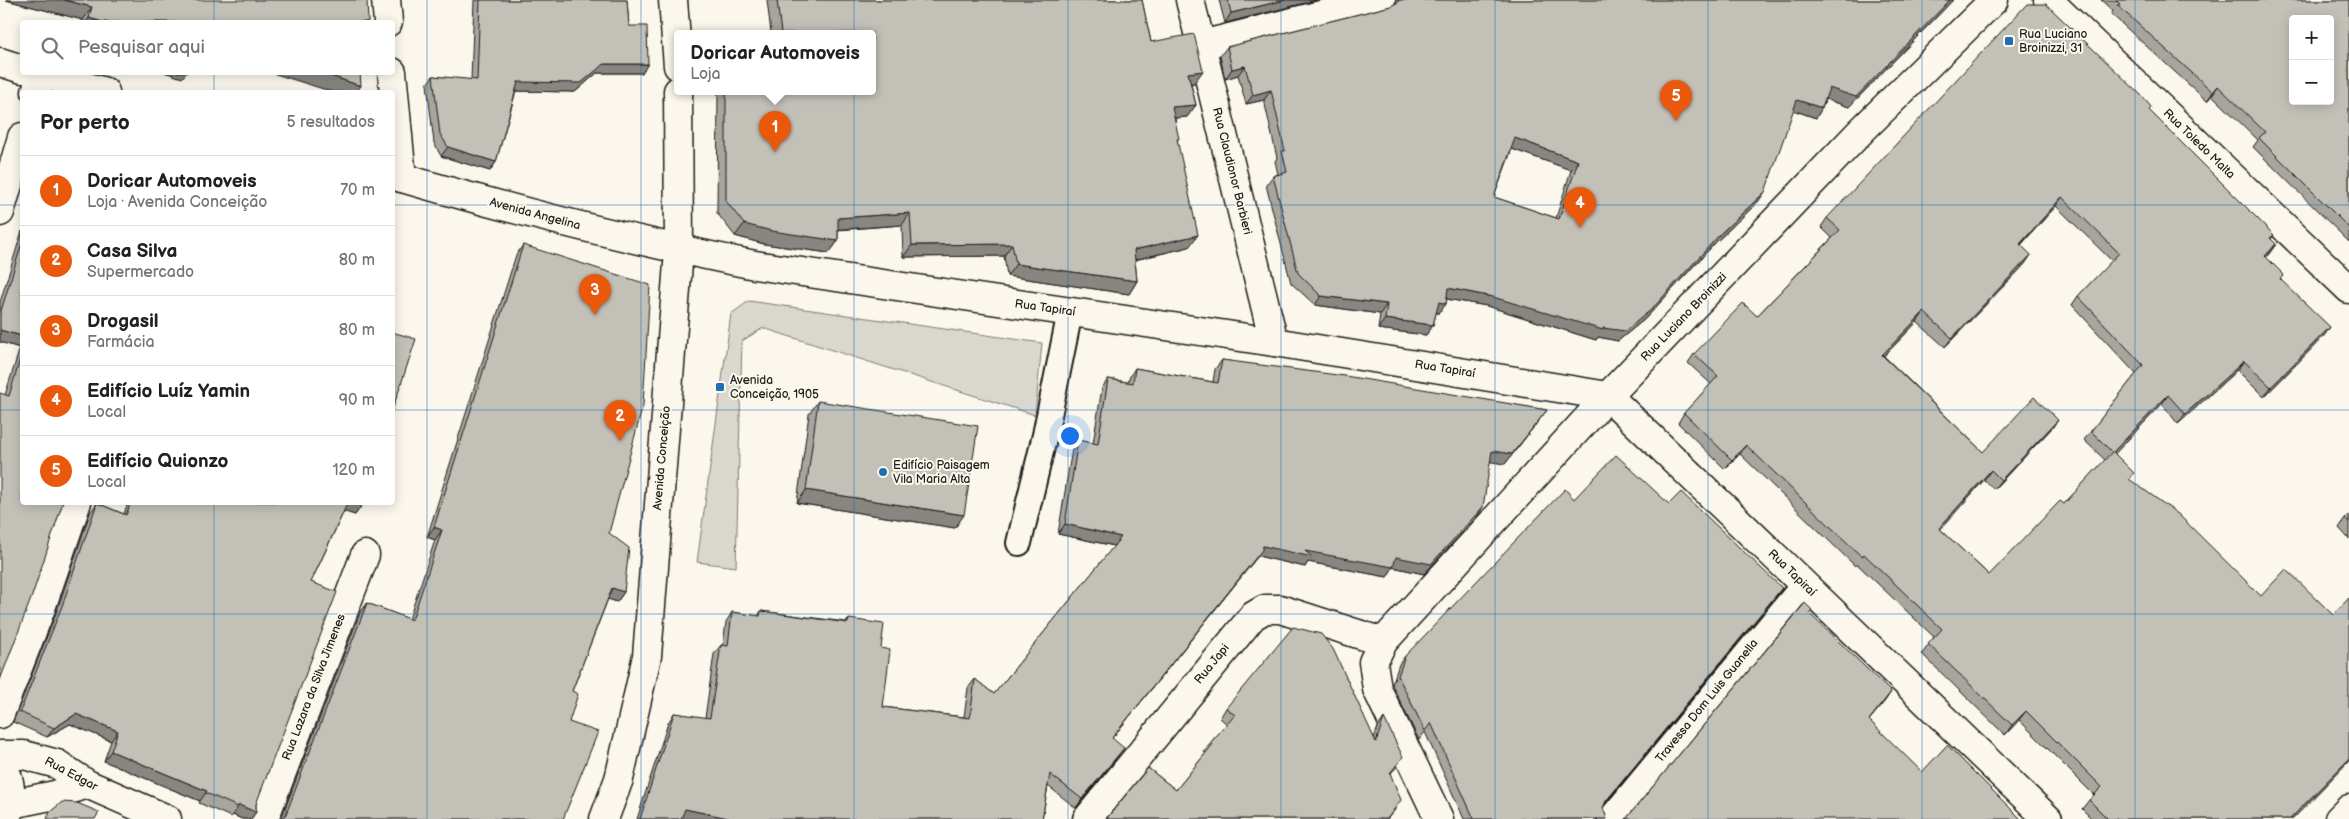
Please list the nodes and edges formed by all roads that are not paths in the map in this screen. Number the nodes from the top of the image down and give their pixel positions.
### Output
1 (386, 0) edge
2 (674, 0) edge
3 (1190, 0) edge
4 (1380, 0) edge
5 (1994, 0) edge
6 (2048, 0) edge
7 (388, 20) edge
8 (676, 30) edge
9 (1201, 45) junction
10 (0, 62) edge
11 (20, 71) edge
12 (392, 75) edge
13 (34, 77) edge
14 (96, 90) edge
15 (393, 90) edge
16 (678, 95) edge
17 (395, 134) edge
18 (20, 144) edge
19 (397, 176) edge
20 (0, 212) edge
21 (679, 251) junction
22 (2349, 289) edge
23 (1070, 312) junction
24 (1274, 342) junction
25 (1564, 388) junction
26 (1608, 396) junction
27 (1572, 434) junction
28 (76, 505) edge
29 (1020, 543) dead end
30 (365, 555) dead end
31 (1804, 584) junction
32 (1382, 642) junction
33 (0, 714) edge
34 (0, 755) edge
35 (0, 761) edge
36 (88, 784) junction
37 (2349, 808) edge
38 (8, 812) edge
39 (167, 819) edge
40 (264, 819) edge
41 (604, 819) edge
42 (1087, 819) edge
43 (1439, 819) edge
44 (1610, 819) edge
45 (2048, 819) edge
46 (2339, 819) edge

1 - 7 street
2 - 8 street
3 - 9 street, Rua Claudionor Barbieri
4 - 9 street
5 - 26 street, Rua Luciano Broinizzi
6 - 22 street, Rua Toledo Malta
9 - 24 street, Rua Claudionor Barbieri
10 - 11 street
12 - 15 street
13 - 14 street
16 - 21 street, Avenida Conceição
17 - 19 street
18 - 20 street
19 - 21 street, Avenida Angelina
21 - 23 street, Rua Tapiraí
21 - 41 street, Avenida Conceição
23 - 24 street, Rua Tapiraí
23 - 29 lane
24 - 25 street, Rua Tapiraí
25 - 26 street, Rua Tapiraí
25 - 27 street
26 - 27 street, Rua Luciano Broinizzi
26 - 31 street, Rua Tapiraí
27 - 32 street, Rua Luciano Broinizzi
28 - 33 street
30 - 40 street, Rua Lazara da Silva Jimenes
31 - 44 lane, Travessa Dom Luis Guanella
31 - 45 street, Rua Tapiraí
32 - 42 street, Rua Japi
32 - 43 street
34 - 36 street, Rua Edgar
35 - 38 street
36 - 38 street
36 - 39 street, Rua Edgar
37 - 46 street

